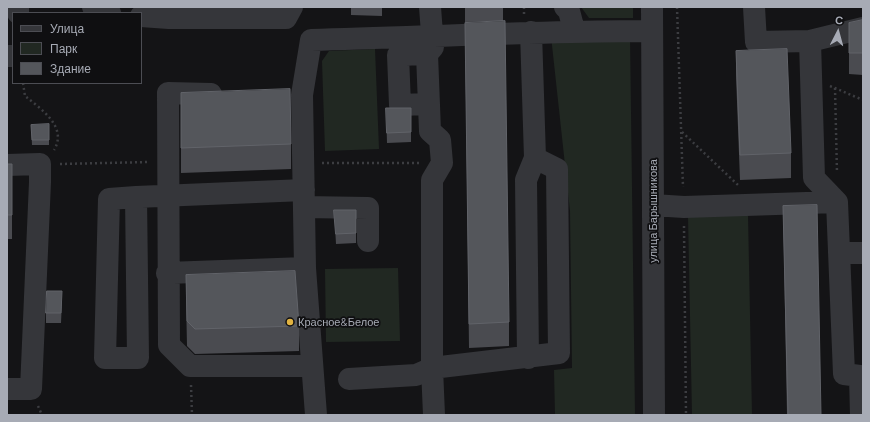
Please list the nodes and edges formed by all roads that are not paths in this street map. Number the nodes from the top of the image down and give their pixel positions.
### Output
1 (93, 7) edge
2 (292, 7) edge
3 (430, 7) edge
4 (565, 7) edge
5 (652, 7) edge
6 (754, 7) edge
7 (108, 12) edge
8 (169, 13) edge
9 (142, 16) edge
10 (863, 28) edge
11 (574, 30) junction
12 (652, 31) junction
13 (532, 32) junction
14 (810, 41) junction
15 (430, 46) junction
16 (231, 94) edge
17 (278, 95) edge
18 (302, 95) junction
19 (535, 158) junction
20 (7, 165) edge
21 (168, 196) junction
22 (136, 197) junction
23 (304, 199) junction
24 (837, 202) junction
25 (653, 205) junction
26 (368, 241) dead end
27 (863, 252) edge
28 (839, 254) junction
29 (306, 268) junction
30 (167, 272) junction
31 (528, 358) junction
32 (312, 366) junction
33 (432, 368) junction
34 (861, 376) edge
35 (349, 379) dead end
36 (7, 389) edge
37 (316, 415) edge
38 (434, 415) edge
39 (654, 415) edge
40 (860, 415) edge

1 - 7 street
2 - 8 street
3 - 15 street
4 - 11 street
5 - 12 street, улица Барышникова
6 - 14 street
8 - 9 street
10 - 14 street
11 - 12 street
11 - 13 street
12 - 25 street, улица Барышникова
13 - 15 street
13 - 19 street
14 - 24 street
15 - 18 street
15 - 33 street
16 - 21 street
17 - 18 street
18 - 23 street
19 - 31 street
19 - 31 street
20 - 36 street
21 - 22 street
21 - 23 street
21 - 30 street
22 - 22 street
23 - 26 street
23 - 29 street
24 - 25 street
24 - 28 street
25 - 39 street, улица Барышникова
27 - 28 street
28 - 34 street
29 - 30 street
29 - 32 street
30 - 32 street
31 - 33 street
32 - 37 street
33 - 35 street
33 - 38 street
34 - 40 street

